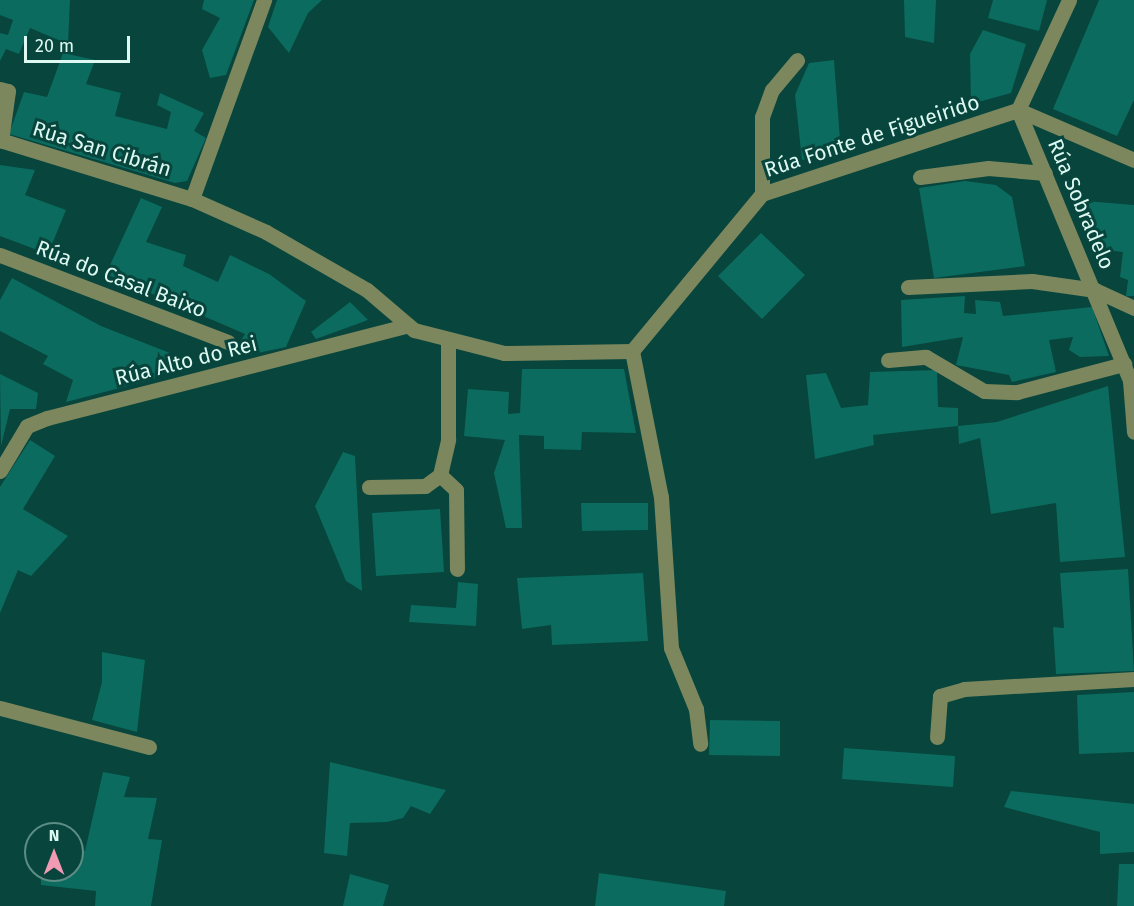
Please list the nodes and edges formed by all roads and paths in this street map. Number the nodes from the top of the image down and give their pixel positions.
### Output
1 (264, 0) edge
2 (1069, 0) edge
3 (797, 60) dead end
4 (0, 89) edge
5 (1018, 110) junction
6 (0, 140) edge
7 (1134, 160) edge
8 (1045, 173) junction
9 (920, 177) dead end
10 (762, 194) junction
11 (192, 199) junction
12 (0, 255) edge
13 (908, 287) dead end
14 (1095, 290) junction
15 (1134, 308) edge
16 (408, 325) junction
17 (448, 339) junction
18 (228, 342) dead end
19 (632, 351) junction
20 (888, 360) dead end
21 (1124, 364) junction
22 (1134, 432) edge
23 (0, 471) edge
24 (440, 476) junction
25 (369, 487) dead end
26 (457, 569) dead end
27 (1134, 679) edge
28 (0, 708) edge
29 (937, 737) dead end
30 (700, 744) dead end
31 (149, 747) dead end

1 - 11 street
2 - 5 street
3 - 10 street
4 - 6 street
5 - 7 street
5 - 8 street, Rúa Sobradelo
5 - 10 street, Rúa Fonte de Figueirido
6 - 11 street, Rúa San Cibrán
8 - 9 street
8 - 14 street, Rúa Sobradelo
10 - 19 street, Rúa Fonte de Figueirido
11 - 16 street
12 - 18 street, Rúa do Casal Baixo
13 - 14 street
14 - 15 street
14 - 21 street, Rúa Sobradelo
16 - 17 street
16 - 23 street, Rúa Alto do Rei
17 - 19 street
17 - 24 street
19 - 30 street
20 - 21 street
21 - 22 street, Rúa Sobradelo
24 - 25 street
24 - 26 street
27 - 29 street
28 - 31 street

